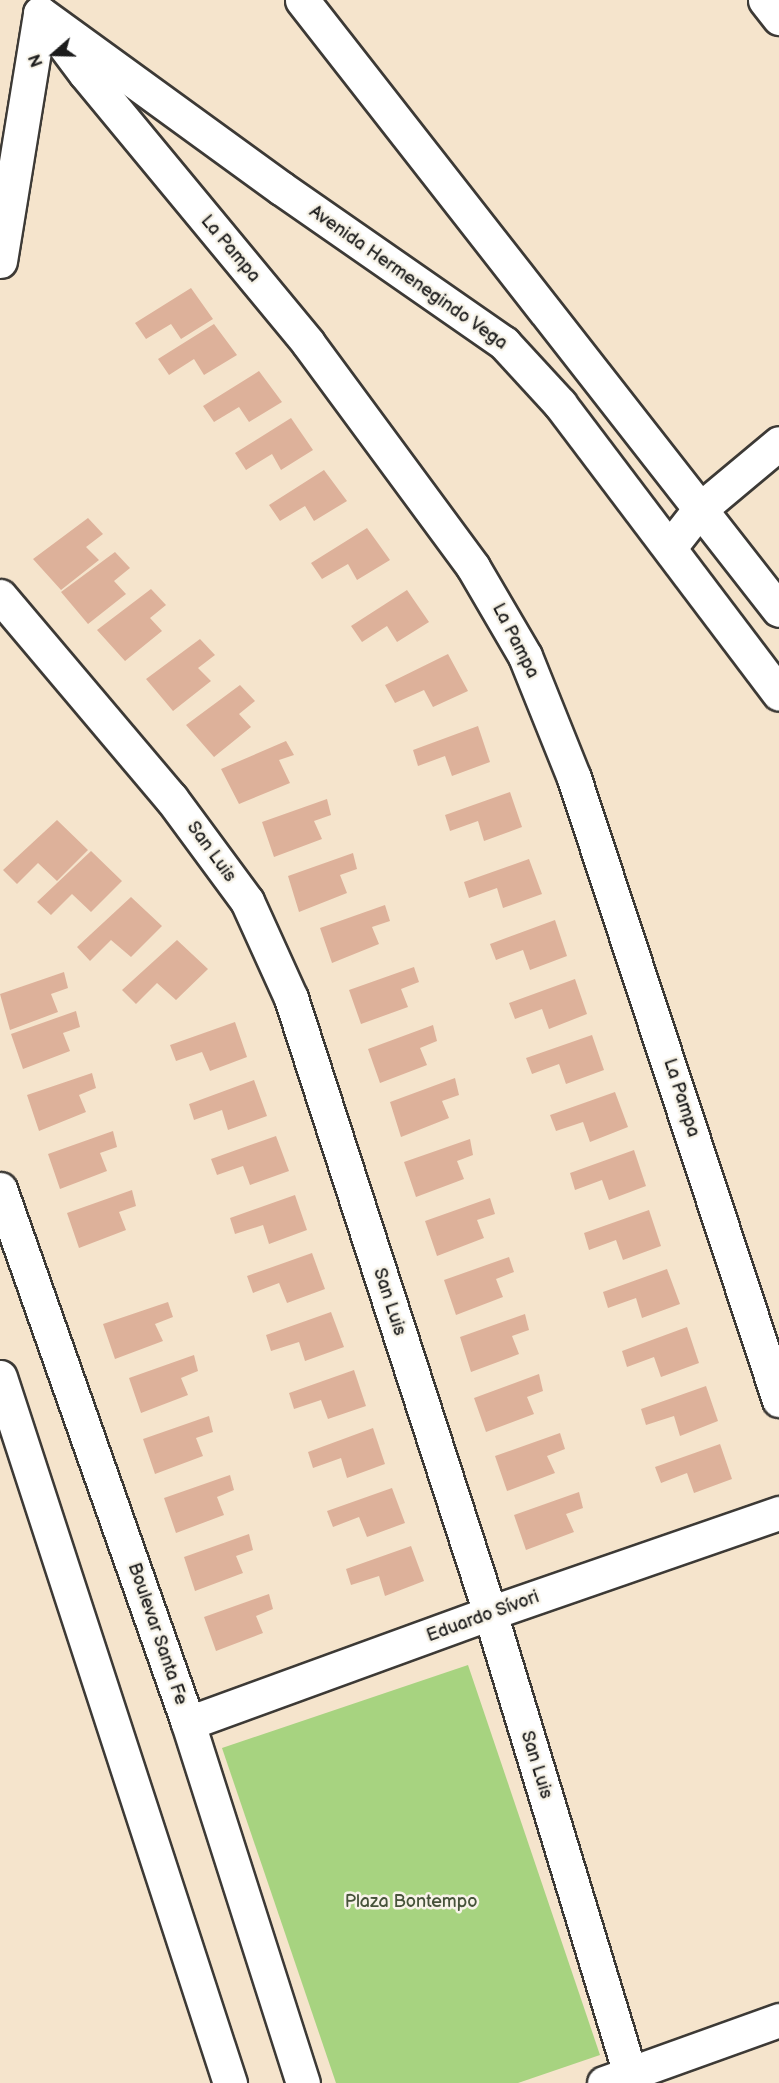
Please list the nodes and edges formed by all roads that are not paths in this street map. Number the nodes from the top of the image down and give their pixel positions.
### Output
1 (302, 0) edge
2 (765, 0) edge
3 (36, 6) edge
4 (779, 18) edge
5 (4, 204) edge
6 (0, 261) edge
7 (779, 443) edge
8 (699, 510) junction
9 (670, 547) junction
10 (0, 596) edge
11 (779, 610) edge
12 (779, 694) edge
13 (0, 1189) edge
14 (0, 1377) edge
15 (779, 1400) edge
16 (779, 1513) edge
17 (490, 1614) junction
18 (189, 1723) junction
19 (779, 2020) edge
20 (622, 2080) edge
21 (230, 2083) edge
22 (303, 2083) edge

1 - 8 street
2 - 4 street
3 - 5 street
3 - 9 street, Avenida Hermenegindo Vega
3 - 15 street, La Pampa
5 - 6 street
7 - 8 street
8 - 9 street
8 - 11 street
9 - 12 street, Avenida Hermenegindo Vega
10 - 17 street, San Luis
13 - 18 street, Boulevar Santa Fe
14 - 21 street
16 - 17 street, Eduardo Sívori
17 - 18 street, Eduardo Sívori
17 - 20 street, San Luis
18 - 22 street, Boulevar Santa Fe
19 - 20 street

